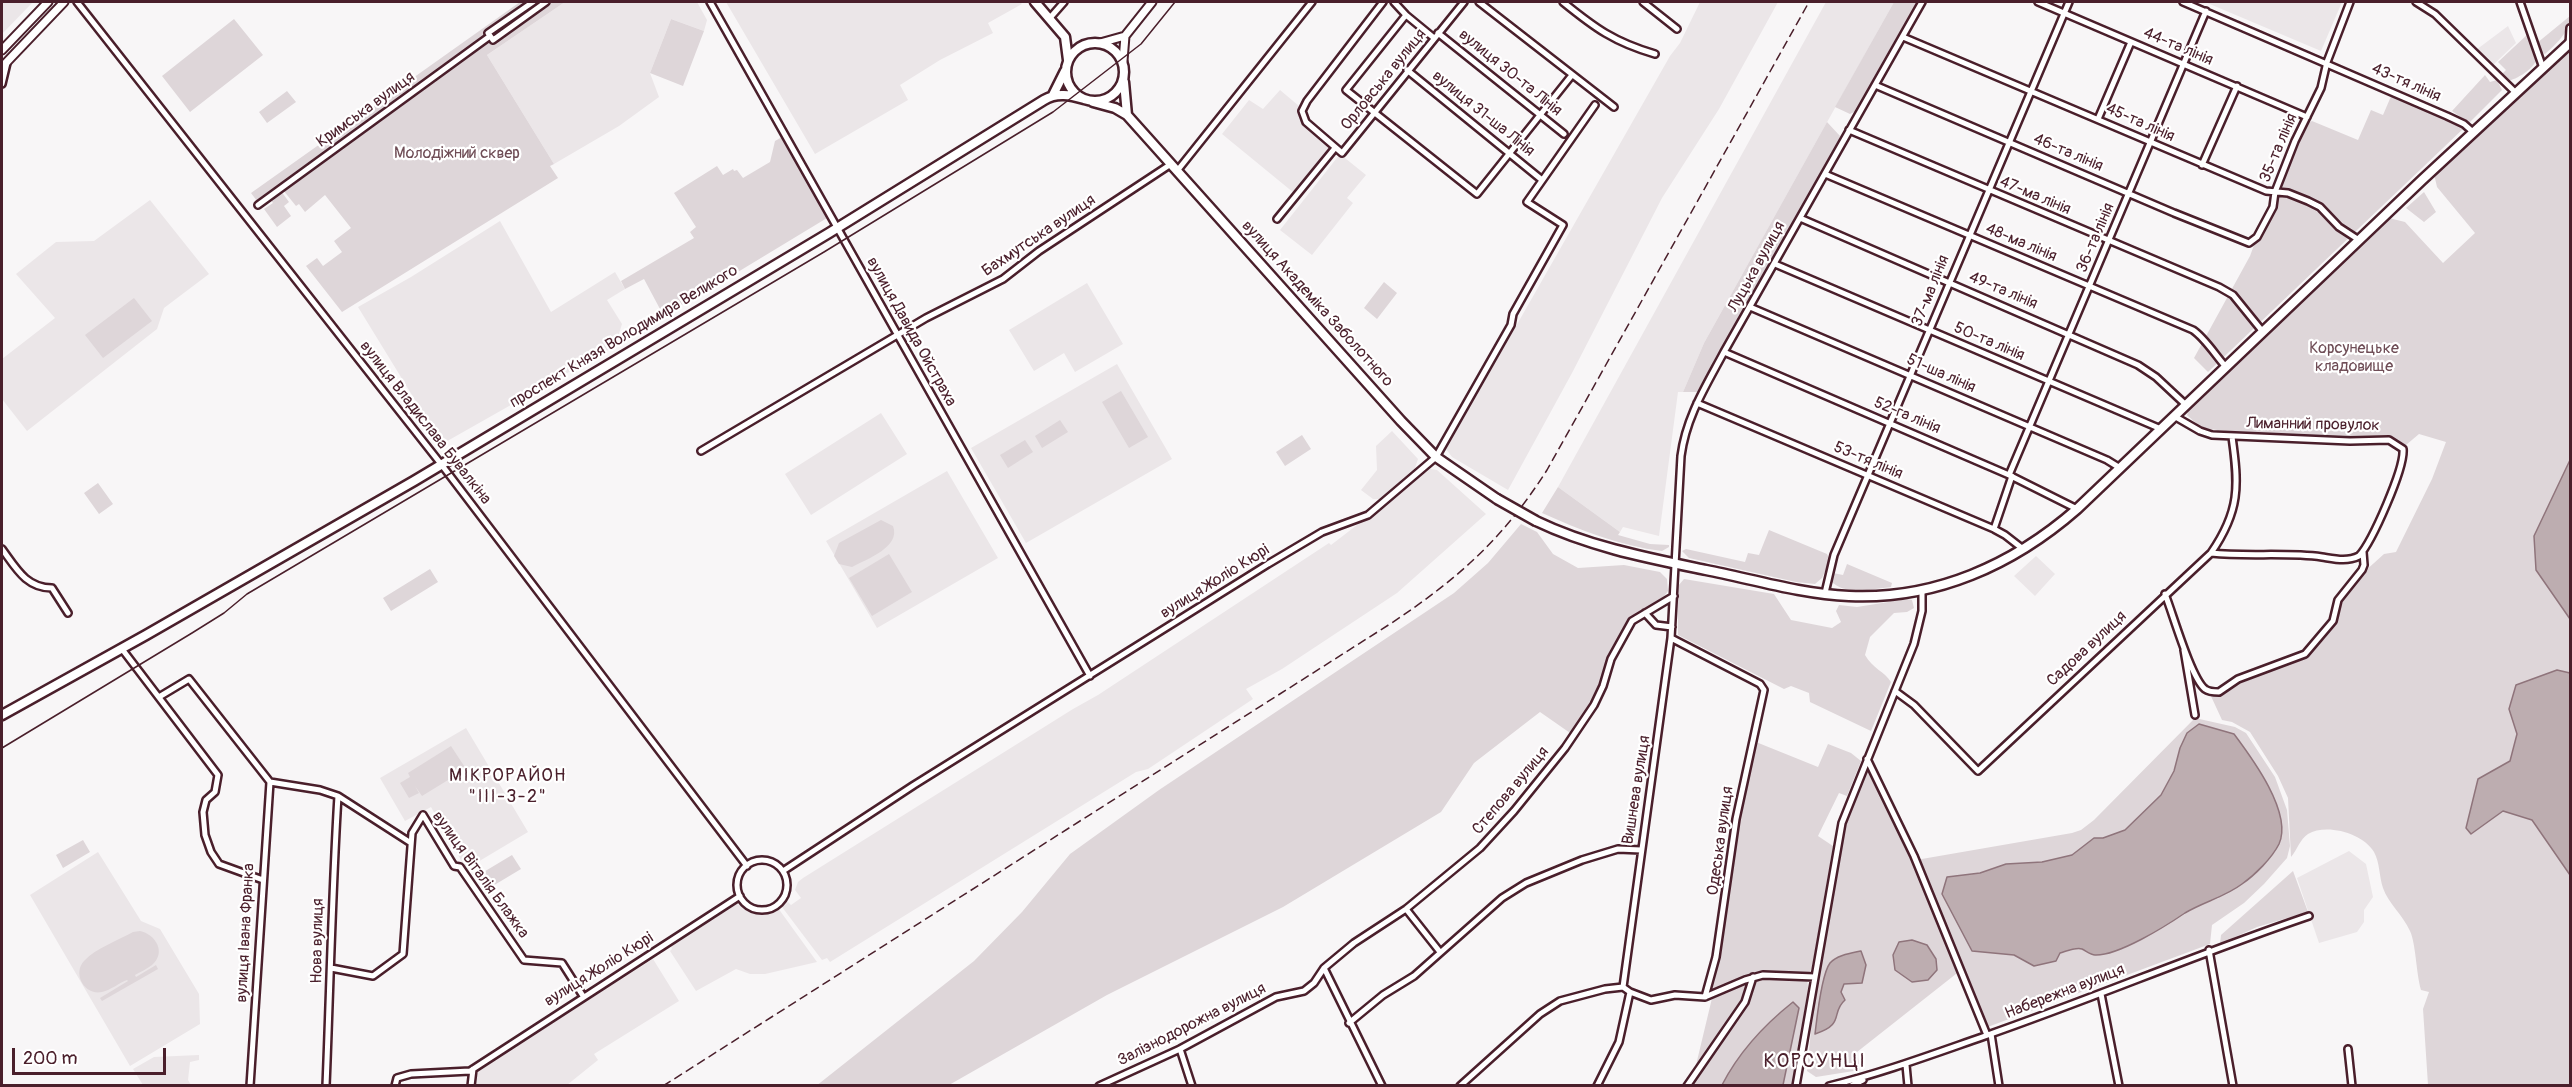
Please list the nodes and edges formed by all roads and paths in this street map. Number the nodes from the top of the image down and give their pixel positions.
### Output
1 (48, 2) edge
2 (64, 2) edge
3 (76, 2) edge
4 (533, 2) edge
5 (546, 2) edge
6 (710, 2) edge
7 (1035, 2) edge
8 (1064, 2) edge
9 (1152, 2) edge
10 (1312, 2) edge
11 (1383, 2) edge
12 (1394, 2) edge
13 (1464, 2) edge
14 (1479, 2) edge
15 (1563, 2) edge
16 (1643, 2) edge
17 (1922, 2) edge
18 (2038, 2) edge
19 (2069, 2) edge
20 (2184, 2) edge
21 (2350, 2) edge
22 (2416, 2) edge
23 (2520, 2) edge
24 (2206, 11) junction
25 (2064, 13) junction
26 (1406, 15) junction
27 (1049, 19) junction
28 (2571, 28) edge
29 (1677, 29) dead end
30 (1438, 33) junction
31 (490, 36) junction
32 (1125, 36) junction
33 (1065, 37) junction
34 (1903, 37) junction
35 (1434, 38) junction
36 (2131, 42) junction
37 (1090, 43) junction
38 (1100, 43) junction
39 (2570, 44) edge
40 (2, 50) edge
41 (1655, 54) dead end
42 (1123, 61) junction
43 (2327, 62) junction
44 (4, 64) edge
45 (2184, 64) junction
46 (1067, 65) junction
47 (2543, 68) junction
48 (1407, 70) junction
49 (1572, 75) junction
50 (1124, 81) junction
51 (2, 84) edge
52 (1875, 86) junction
53 (2237, 86) junction
54 (2031, 91) junction
55 (2515, 92) junction
56 (1053, 95) junction
57 (1089, 100) junction
58 (1595, 105) dead end
59 (1614, 107) dead end
60 (1375, 113) junction
61 (1127, 115) junction
62 (1540, 116) junction
63 (2307, 117) junction
64 (2098, 119) junction
65 (1849, 130) junction
66 (2473, 132) junction
67 (1564, 134) dead end
68 (2151, 142) junction
69 (2010, 143) junction
70 (1335, 148) junction
71 (1510, 154) junction
72 (2202, 165) junction
73 (1174, 167) junction
74 (1825, 174) junction
75 (1542, 180) junction
76 (1988, 190) junction
77 (2275, 192) junction
78 (2130, 194) junction
79 (258, 205) dead end
80 (1800, 218) junction
81 (1277, 219) dead end
82 (838, 228) junction
83 (1969, 235) junction
84 (2360, 240) junction
85 (2108, 241) junction
86 (2252, 242) joint
87 (1775, 264) junction
88 (1950, 283) junction
89 (2090, 287) junction
90 (1750, 307) junction
91 (1930, 331) junction
92 (2262, 332) junction
93 (2069, 334) junction
94 (898, 336) junction
95 (1724, 352) junction
96 (2226, 367) junction
97 (1911, 375) junction
98 (2049, 382) junction
99 (1696, 403) junction
100 (2186, 405) junction
101 (2174, 416) junction
102 (1891, 424) junction
103 (2030, 428) junction
104 (2161, 429) junction
105 (2232, 437) junction
106 (701, 451) dead end
107 (1436, 457) junction
108 (441, 464) junction
109 (2120, 468) junction
110 (1868, 476) junction
111 (2010, 476) junction
112 (2077, 510) junction
113 (1994, 529) junction
114 (2, 549) edge
115 (2024, 550) junction
116 (2363, 552) junction
117 (2211, 553) junction
118 (1675, 563) junction
119 (1922, 589) junction
120 (1825, 593) junction
121 (2165, 594) junction
122 (1674, 596) junction
123 (68, 612) dead end
124 (1645, 613) junction
125 (1672, 627) junction
126 (1671, 638) junction
127 (2184, 644) junction
128 (122, 649) junction
129 (1090, 676) junction
130 (1895, 691) junction
131 (159, 697) junction
132 (2, 715) edge
133 (2195, 715) dead end
134 (1867, 759) junction
135 (270, 782) junction
136 (338, 796) junction
137 (411, 843) junction
138 (1641, 850) junction
139 (747, 866) junction
140 (783, 871) junction
141 (263, 880) junction
142 (740, 896) junction
143 (1406, 909) junction
144 (2309, 916) dead end
145 (2209, 950) junction
146 (1440, 952) junction
147 (1324, 968) junction
148 (331, 969) junction
149 (1753, 977) junction
150 (1815, 977) junction
151 (1623, 987) junction
152 (1630, 992) junction
153 (2101, 994) junction
154 (583, 996) junction
155 (1705, 997) junction
156 (1349, 1023) junction
157 (1989, 1035) junction
158 (1180, 1049) junction
159 (2349, 1049) dead end
160 (1906, 1065) junction
161 (473, 1069) junction
162 (1877, 1074) junction
163 (250, 1086) edge
164 (326, 1086) edge
165 (395, 1086) edge
166 (471, 1086) edge
167 (1099, 1086) edge
168 (1192, 1086) edge
169 (1382, 1086) edge
170 (1460, 1086) edge
171 (1597, 1086) edge
172 (1687, 1086) edge
173 (1796, 1086) edge
174 (1829, 1086) edge
175 (1851, 1086) edge
176 (1908, 1086) edge
177 (1998, 1086) edge
178 (2119, 1086) edge
179 (2233, 1086) edge
180 (2352, 1086) edge

1 - 40 main road
2 - 44 main road
3 - 108 street, вулиця Владислава Бувалкіна
4 - 31 street, Кримська вулиця
5 - 31 street, Кримська вулиця
6 - 82 street, вулиця Давида Ойстраха
7 - 27 highway
8 - 27 street
9 - 32 main road
10 - 73 street, Бахмутська вулиця
11 - 70 street
12 - 26 street, вулиця 30-та Лінія
13 - 30 street, Орловська вулиця
14 - 49 street
15 - 41 street
16 - 29 street
17 - 34 street, Луцька вулиця
18 - 25 street, 44-та лінія
19 - 25 street, 37-ма лінія
20 - 24 street, 43-тя лінія
21 - 43 street
22 - 55 street
23 - 47 street
24 - 43 street, 43-тя лінія
24 - 45 street, 36-та лінія
25 - 36 street, 44-та лінія
25 - 54 street, 37-ма лінія
26 - 35 street, вулиця 30-та Лінія
26 - 60 street
27 - 33 highway
28 - 39 street
30 - 35 street, Орловська вулиця
30 - 62 street, вулиця 30-та Лінія
31 - 79 street, Кримська вулиця
32 - 38 main road
32 - 42 main road
33 - 37 highway
33 - 46 highway
34 - 52 street, Луцька вулиця
34 - 54 street, 45-та лінія
35 - 48 street, Орловська вулиця
36 - 45 street, 44-та лінія
36 - 64 street
37 - 38 highway
37 - 46 highway
38 - 42 highway
39 - 47 highway, вулиця Академіка Заболотного
42 - 50 highway
43 - 63 street, 35-та лінія
43 - 66 street, 43-тя лінія
44 - 51 street
45 - 53 street, 44-та лінія
45 - 68 street, 36-та лінія
46 - 56 highway
46 - 57 highway
47 - 55 highway, вулиця Академіка Заболотного
48 - 60 street, Орловська вулиця
48 - 71 street, вулиця 31-ша Лінія
49 - 59 street
49 - 62 street
50 - 57 highway
50 - 61 highway
52 - 65 street, Луцька вулиця
52 - 69 street, 46-та лінія
53 - 63 street, 44-та лінія
53 - 72 street
54 - 64 street, 45-та лінія
54 - 69 street, 37-ма лінія
55 - 66 highway, вулиця Академіка Заболотного
56 - 57 highway
56 - 82 highway, проспект Князя Володимира Великого
57 - 61 highway, вулиця Академіка Заболотного
58 - 75 street
60 - 70 street, Орловська вулиця
60 - 71 street
61 - 73 highway, вулиця Академіка Заболотного
62 - 67 street, вулиця 30-та Лінія
62 - 71 street
63 - 77 street, 35-та лінія
64 - 68 street, 45-та лінія
65 - 74 street, Луцька вулиця
65 - 76 street, 47-ма лінія
66 - 84 highway, вулиця Академіка Заболотного
68 - 72 street, 45-та лінія
68 - 78 street, 36-та лінія
69 - 76 street, 37-ма лінія
69 - 78 street, 46-та лінія
70 - 81 street, Орловська вулиця
71 - 75 street, вулиця 31-ша Лінія
72 - 77 street, 45-та лінія
73 - 94 street, Бахмутська вулиця
73 - 107 highway, вулиця Академіка Заболотного
74 - 80 street, Луцька вулиця
74 - 83 street, 48-ма лінія
75 - 107 street, вулиця Жоліо Кюрі
76 - 83 street, 37-ма лінія
76 - 85 street, 47-ма лінія
77 - 84 street, 45-та лінія
77 - 86 street, 35-та лінія
78 - 85 street, 36-та лінія
78 - 86 street, 46-та лінія
80 - 87 street, Луцька вулиця
80 - 88 street, 49-та лінія
82 - 94 street, вулиця Давида Ойстраха
82 - 108 highway, проспект Князя Володимира Великого
83 - 88 street, 37-ма лінія
83 - 89 street, 48-ма лінія
84 - 92 highway, вулиця Академіка Заболотного
85 - 89 street, 36-та лінія
85 - 92 street, 47-ма лінія
87 - 90 street, Луцька вулиця
87 - 91 street, 50-та лінія
88 - 91 street, 37-ма лінія
88 - 93 street, 49-та лінія
89 - 93 street, 36-та лінія
89 - 96 street, 48-ма лінія
90 - 95 street, Луцька вулиця
90 - 97 street, 51-ша лінія
91 - 97 street, 37-ма лінія
91 - 98 street, 50-та лінія
92 - 96 highway, вулиця Академіка Заболотного
93 - 98 street, 36-та лінія
93 - 100 street, 49-та лінія
94 - 106 street, Бахмутська вулиця
94 - 129 street, вулиця Давида Ойстраха
95 - 99 street, Луцька вулиця
95 - 102 street, 52-га лінія
96 - 100 highway, вулиця Академіка Заболотного
97 - 102 street, 37-ма лінія
97 - 103 street, 51-ша лінія
98 - 103 street, 36-та лінія
98 - 104 street, 50-та лінія
99 - 110 street, 53-тя лінія
99 - 118 street, Луцька вулиця
100 - 101 highway, вулиця Академіка Заболотного
101 - 104 highway, вулиця Академіка Заболотного
101 - 105 street, Лиманний провулок
102 - 110 street, 37-ма лінія
102 - 111 street, 52-га лінія
103 - 109 street, 51-ша лінія
103 - 111 street, 36-та лінія
104 - 109 highway, вулиця Академіка Заболотного
105 - 116 street, Лиманний провулок
105 - 117 street, Садова вулиця
107 - 118 highway, вулиця Академіка Заболотного, bridge
107 - 129 street, вулиця Жоліо Кюрі
108 - 128 highway, проспект Князя Володимира Великого
108 - 139 street, вулиця Владислава Бувалкіна
109 - 112 highway, вулиця Академіка Заболотного
110 - 113 street, 53-тя лінія
110 - 120 street, 37-ма лінія
111 - 112 street, 52-га лінія
111 - 113 street, 36-та лінія
112 - 115 highway, вулиця Академіка Заболотного
113 - 115 street, 53-тя лінія
114 - 123 street
115 - 119 highway, вулиця Академіка Заболотного
116 - 117 street
116 - 127 street
117 - 121 street, Садова вулиця
118 - 120 highway, вулиця Академіка Заболотного
118 - 122 street, Луцька вулиця
119 - 120 highway, вулиця Академіка Заболотного
119 - 130 street
121 - 127 street
121 - 130 street, Садова вулиця
122 - 124 street, Степова вулиця
122 - 125 street, Вишнева вулиця
124 - 125 street
124 - 143 street, Степова вулиця
125 - 126 street, Вишнева вулиця
126 - 138 street, Вишнева вулиця
126 - 155 street, Одеська вулиця
127 - 133 street
128 - 131 street
128 - 132 highway, проспект Князя Володимира Великого
129 - 140 street, вулиця Жоліо Кюрі
130 - 134 street
131 - 135 street
131 - 141 street
134 - 150 street
134 - 157 street
135 - 136 street
135 - 141 street, вулиця Івана Франка
136 - 137 street
136 - 148 street, Нова вулиця
137 - 148 street
137 - 154 street, вулиця Віталія Блажка
138 - 146 street
138 - 151 street, Вишнева вулиця
139 - 140 street
139 - 142 street
140 - 142 street
141 - 163 street, вулиця Івана Франка
142 - 154 street, вулиця Жоліо Кюрі
143 - 146 street
143 - 147 street, Степова вулиця
144 - 145 street, Набережна вулиця
145 - 153 street, Набережна вулиця
145 - 179 street
146 - 156 street
147 - 156 street
147 - 158 street, Залізнодорожна вулиця
148 - 164 street, Нова вулиця
149 - 150 street
149 - 155 street
149 - 172 street
150 - 173 street
151 - 152 street
151 - 170 street
152 - 155 street
152 - 171 street
153 - 157 street, Набережна вулиця
153 - 178 street
154 - 161 street, вулиця Жоліо Кюрі
156 - 169 street
157 - 160 street, Набережна вулиця
157 - 177 street
158 - 167 street, Залізнодорожна вулиця
158 - 168 street
159 - 180 street
160 - 162 street, Набережна вулиця
160 - 176 street
161 - 165 street
161 - 166 street
162 - 174 street, Набережна вулиця
162 - 175 street

